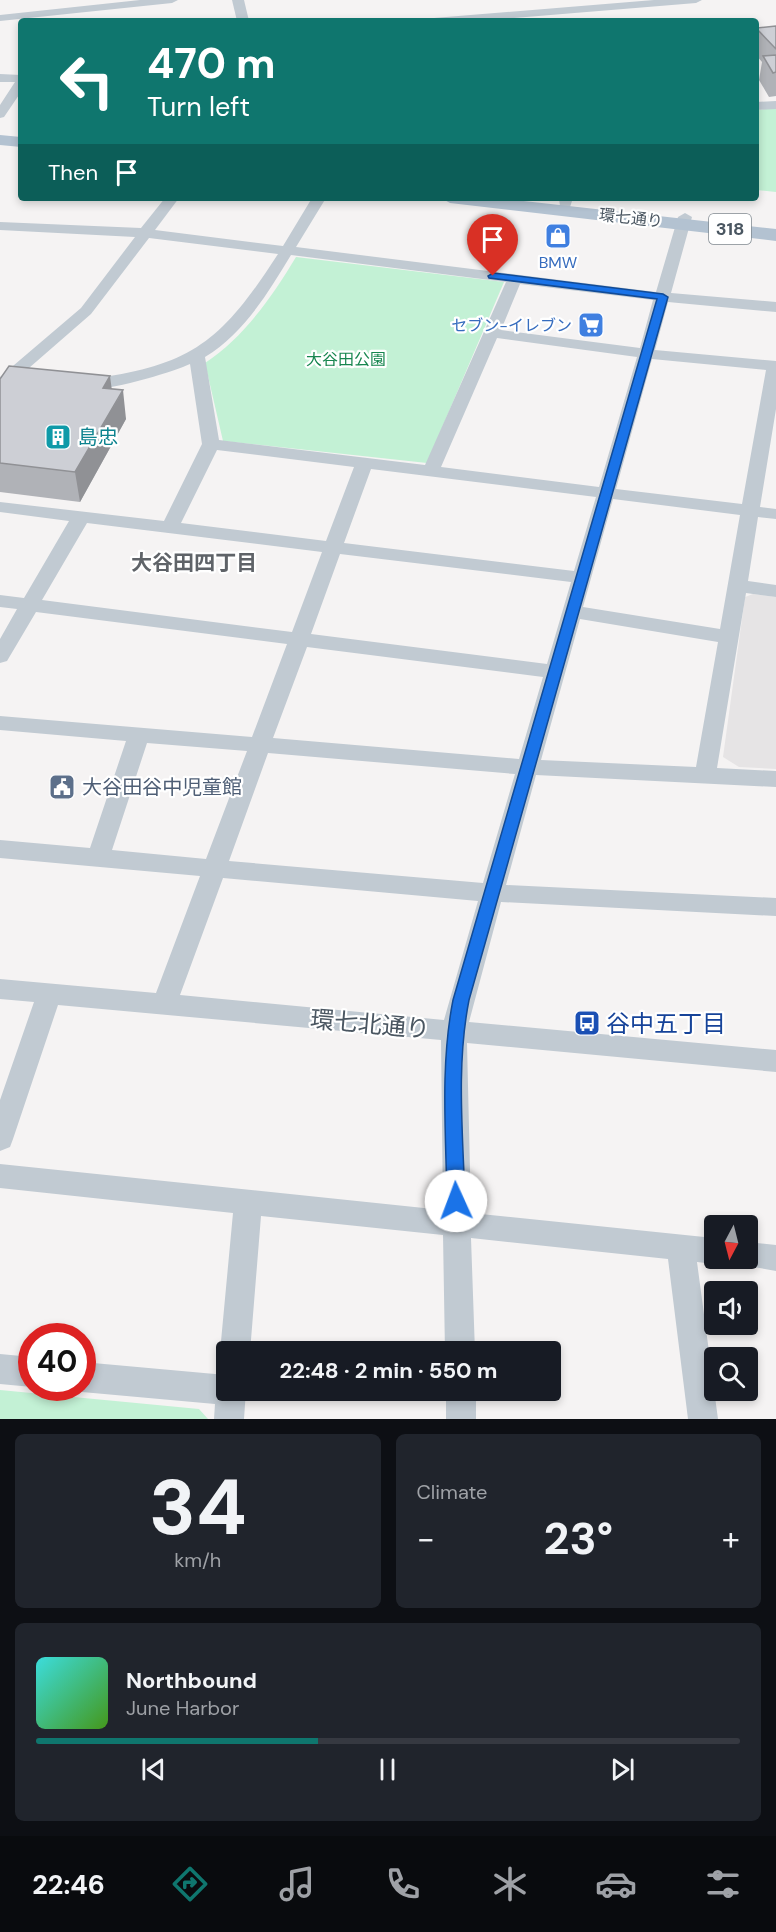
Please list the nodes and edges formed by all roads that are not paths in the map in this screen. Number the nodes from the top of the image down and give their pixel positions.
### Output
1 (45, 0) edge
2 (54, 0) edge
3 (172, 0) edge
4 (238, 0) edge
5 (529, 0) edge
6 (696, 0) edge
7 (44, 17) edge
8 (542, 17) edge
9 (0, 18) edge
10 (242, 18) edge
11 (515, 18) edge
12 (0, 78) edge
13 (18, 81) edge
14 (18, 86) edge
15 (776, 105) edge
16 (759, 106) edge
17 (0, 114) edge
18 (0, 140) edge
19 (18, 142) edge
20 (0, 147) edge
21 (18, 149) edge
22 (170, 201) edge
23 (317, 201) edge
24 (482, 201) edge
25 (566, 201) edge
26 (684, 220) junction
27 (0, 226) edge
28 (776, 227) edge
29 (146, 233) junction
30 (776, 235) edge
31 (286, 251) junction
32 (516, 279) junction
33 (663, 297) junction
34 (776, 307) edge
35 (490, 333) junction
36 (647, 353) junction
37 (197, 355) junction
38 (775, 366) edge
39 (2, 382) edge
40 (27, 384) edge
41 (63, 386) edge
42 (770, 428) edge
43 (211, 444) junction
44 (365, 462) junction
45 (432, 471) junction
46 (606, 494) junction
47 (0, 507) edge
48 (750, 511) junction
49 (776, 514) edge
50 (81, 517) junction
51 (170, 528) junction
52 (333, 548) junction
53 (583, 578) junction
54 (737, 586) junction
55 (776, 591) edge
56 (0, 601) edge
57 (31, 603) junction
58 (574, 612) junction
59 (728, 638) junction
60 (300, 639) junction
61 (0, 656) edge
62 (555, 672) junction
63 (0, 723) edge
64 (139, 735) junction
65 (261, 745) junction
66 (526, 767) junction
67 (705, 776) junction
68 (776, 779) edge
69 (0, 849) edge
70 (98, 858) junction
71 (214, 868) junction
72 (491, 893) junction
73 (776, 907) edge
74 (0, 989) edge
75 (49, 994) junction
76 (164, 1004) junction
77 (454, 1032) junction
78 (776, 1061) edge
79 (0, 1139) edge
80 (0, 1176) edge
81 (248, 1202) junction
82 (457, 1223) junction
83 (681, 1248) junction
84 (704, 1250) edge
85 (758, 1256) edge
86 (776, 1258) edge
87 (236, 1341) edge
88 (460, 1341) edge
89 (0, 1369) edge
90 (18, 1371) edge
91 (96, 1378) edge
92 (216, 1390) edge
93 (229, 1401) edge
94 (461, 1401) edge
95 (229, 1419) edge
96 (462, 1419) edge
97 (703, 1419) edge

1 - 7 street
2 - 7 street
3 - 7 street
4 - 10 street
5 - 8 street
6 - 8 street
7 - 9 street
8 - 11 street
12 - 13 street
14 - 17 street
15 - 16 street
18 - 19 main road
20 - 21 main road
22 - 29 street
23 - 31 street
24 - 26 main road, 環七通り / 318
25 - 26 main road, 環七通り / 318
26 - 28 main road, 環七通り / 318
26 - 30 main road, 環七通り / 318
26 - 33 street
27 - 29 street
29 - 31 street
29 - 39 street
31 - 32 street
31 - 37 street
32 - 33 street
32 - 35 street
33 - 34 street
33 - 36 street
35 - 36 street
35 - 45 street
36 - 38 street
36 - 46 street
37 - 41 street
37 - 43 street
38 - 42 street
39 - 40 street
42 - 48 street
43 - 44 street
43 - 51 street
44 - 45 street
44 - 52 street
45 - 46 street
46 - 48 street
46 - 53 street
47 - 50 street
48 - 49 street
48 - 54 street
50 - 51 street
50 - 57 street
51 - 52 street
52 - 53 street
52 - 60 street
53 - 58 street
54 - 55 street
54 - 59 street
56 - 57 street
57 - 60 street
57 - 61 street
58 - 59 street
58 - 62 street
59 - 67 street
60 - 62 street
60 - 65 street
62 - 66 street
63 - 64 street
64 - 65 street
64 - 70 street
65 - 66 street
65 - 71 street
66 - 67 street
66 - 72 street
67 - 68 street
69 - 70 street
70 - 71 street
71 - 72 street
71 - 76 street
72 - 73 street
72 - 77 street
74 - 75 street, 環七北通り
75 - 76 street, 環七北通り
75 - 79 street
76 - 77 street, 環七北通り
77 - 78 street, 環七北通り
77 - 82 street
80 - 81 street
81 - 82 street
81 - 87 street
82 - 83 street
82 - 88 street
83 - 84 street
83 - 97 street
85 - 86 street
89 - 90 street
91 - 92 street
93 - 95 street
94 - 96 street

